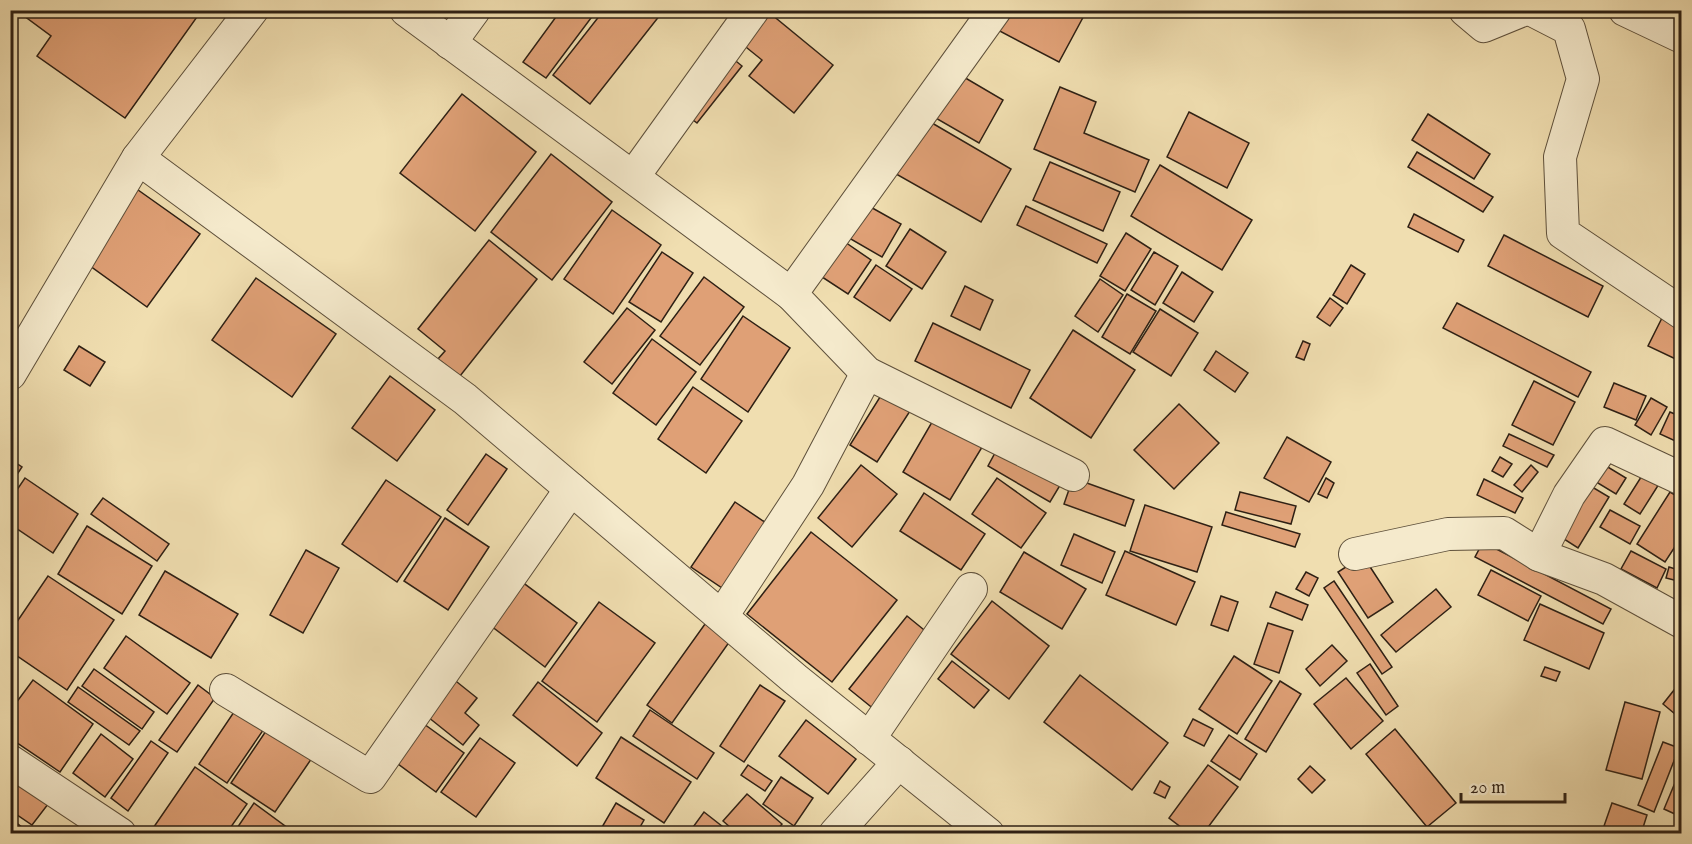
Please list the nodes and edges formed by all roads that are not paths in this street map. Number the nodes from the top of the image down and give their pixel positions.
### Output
1 (252, 10) edge
2 (406, 10) edge
3 (474, 10) edge
4 (753, 10) edge
5 (995, 10) edge
6 (1466, 10) edge
7 (1523, 10) edge
8 (1532, 10) edge
9 (1625, 10) edge
10 (1682, 37) edge
11 (450, 43) junction
12 (138, 158) junction
13 (633, 177) junction
14 (791, 294) junction
15 (1682, 314) edge
16 (867, 373) junction
17 (10, 374) edge
18 (1073, 475) dead end
19 (1682, 480) edge
20 (571, 489) junction
21 (1355, 554) dead end
22 (1539, 555) junction
23 (971, 589) dead end
24 (722, 616) junction
25 (1682, 622) edge
26 (226, 690) dead end
27 (869, 739) junction
28 (10, 761) edge
29 (899, 762) junction
30 (120, 834) edge
31 (835, 834) edge
32 (988, 834) edge

1 - 12 street
2 - 11 street
3 - 11 street
4 - 13 street
5 - 14 street
6 - 7 street
8 - 15 street
9 - 10 street
11 - 13 street
12 - 17 street
12 - 20 street
13 - 14 street
14 - 16 street
16 - 18 street
16 - 24 street
19 - 22 street
20 - 24 street
20 - 26 street
21 - 22 street
22 - 25 street
23 - 27 street
24 - 27 street
27 - 29 street
28 - 30 street
29 - 31 street
29 - 32 street

